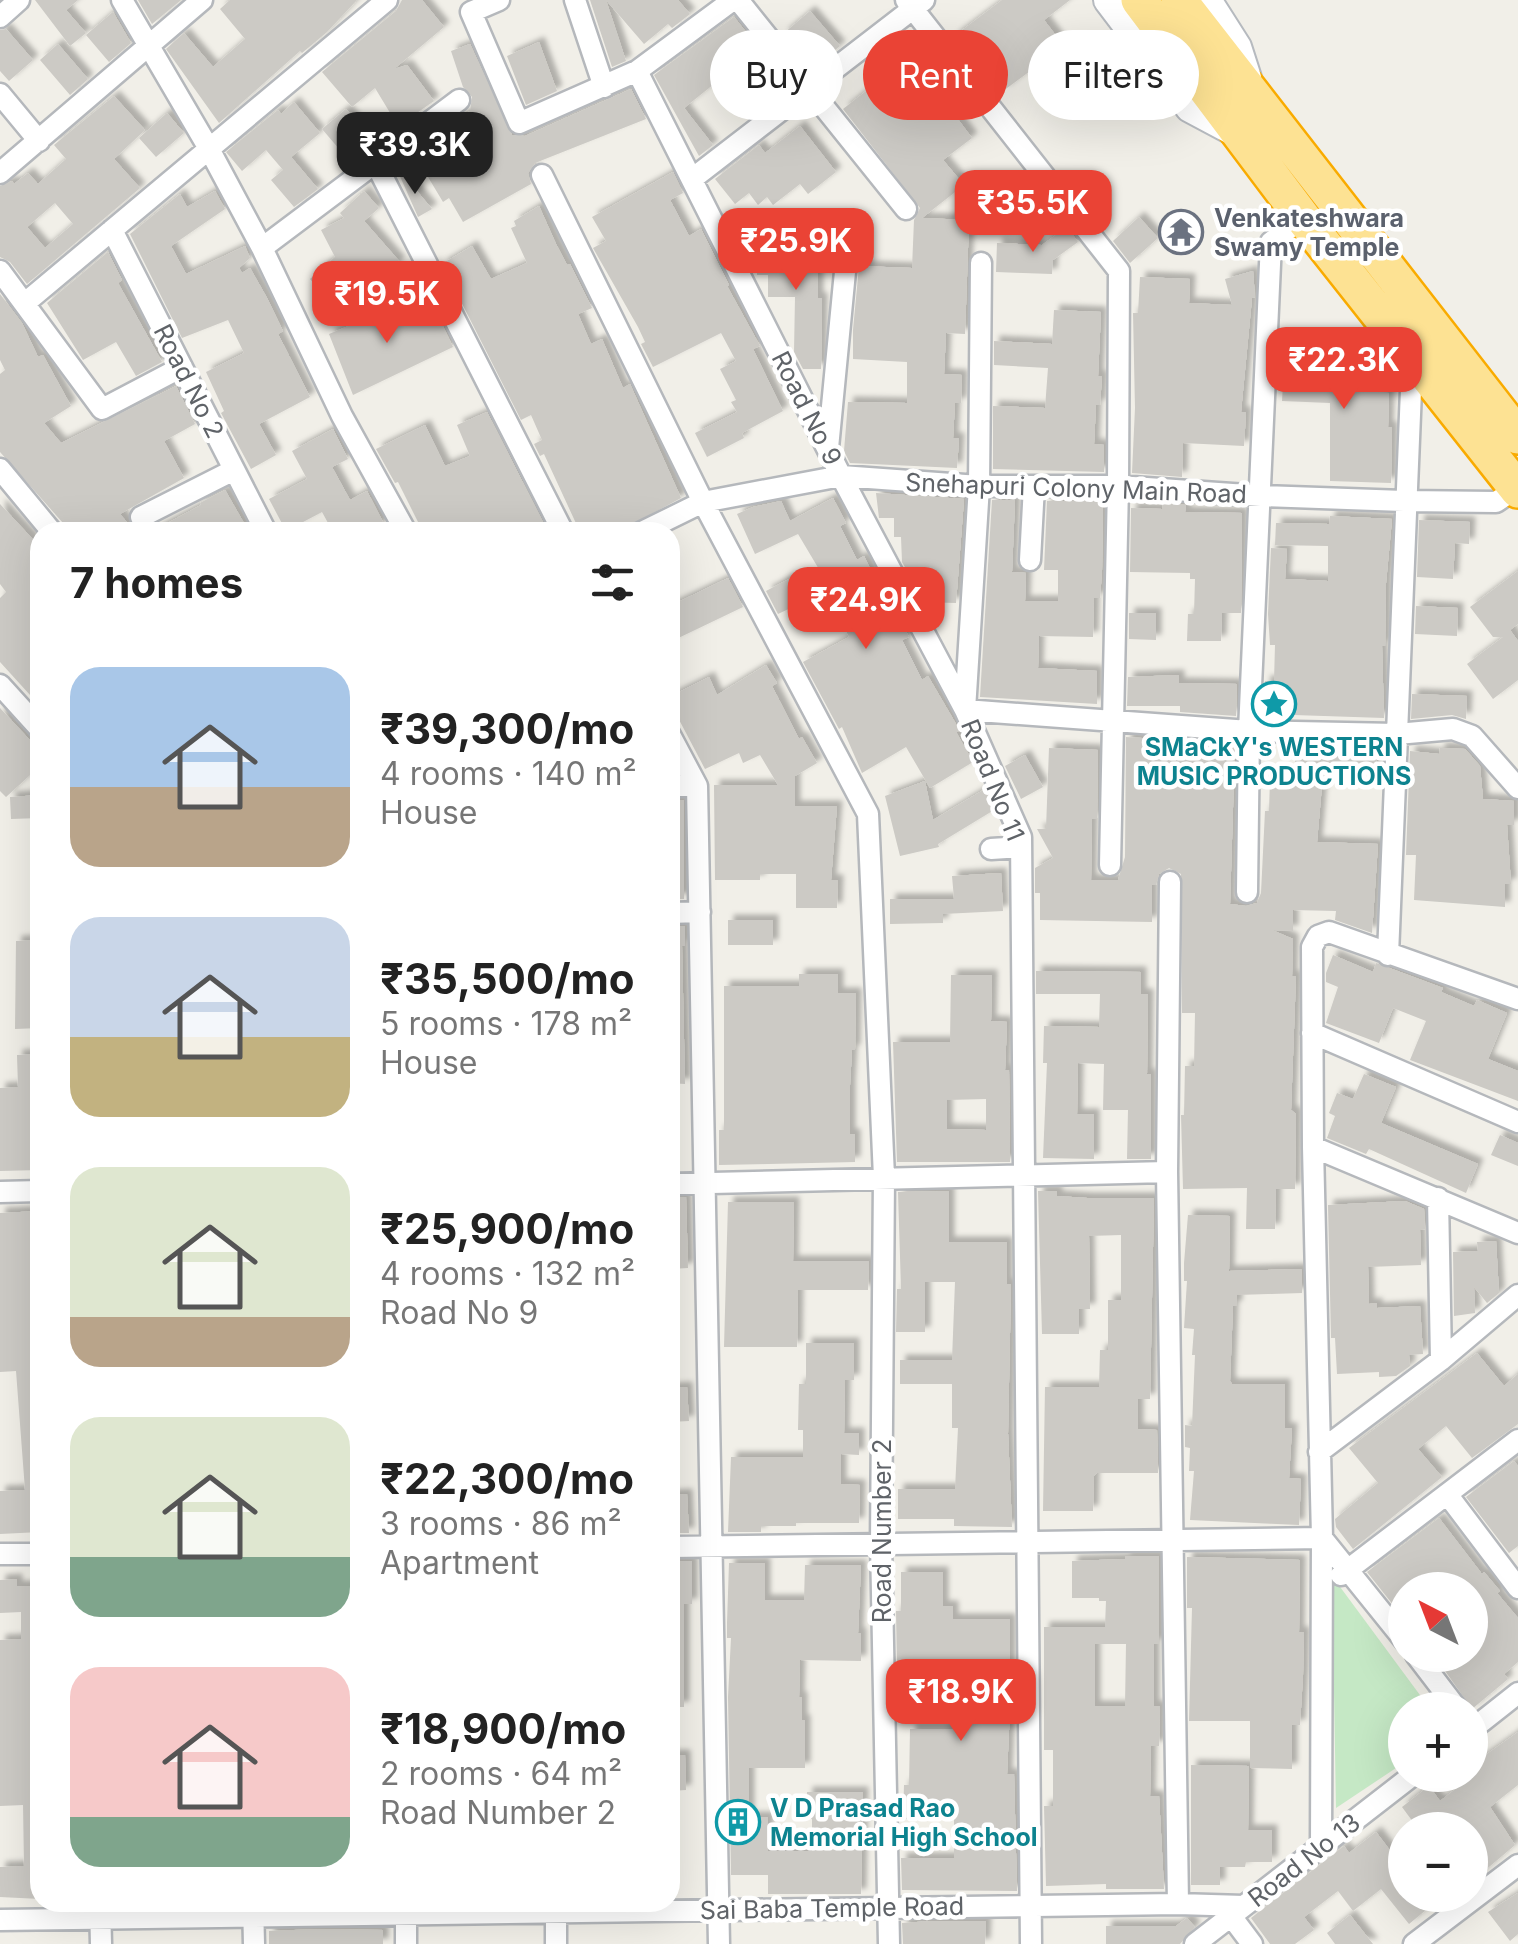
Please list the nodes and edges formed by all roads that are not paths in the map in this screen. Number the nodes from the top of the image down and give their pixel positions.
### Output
1 (19, 0) edge
2 (122, 0) edge
3 (202, 0) edge
4 (387, 0) edge
5 (498, 0) edge
6 (575, 0) edge
7 (736, 0) edge
8 (1108, 0) edge
9 (1138, 0) edge
10 (1179, 0) edge
11 (1207, 0) edge
12 (914, 3) edge
13 (0, 17) edge
14 (760, 30) edge
15 (147, 44) junction
16 (843, 59) edge
17 (637, 71) junction
18 (604, 88) junction
19 (0, 94) edge
20 (1252, 97) junction
21 (459, 100) dead end
22 (767, 120) edge
23 (833, 120) edge
24 (1240, 135) junction
25 (38, 141) junction
26 (208, 147) junction
27 (376, 164) junction
28 (0, 173) edge
29 (542, 174) dead end
30 (692, 179) junction
31 (906, 209) dead end
32 (1303, 218) junction
33 (112, 230) junction
34 (262, 248) junction
35 (846, 251) dead end
36 (981, 262) dead end
37 (0, 271) edge
38 (25, 303) junction
39 (182, 367) junction
40 (1428, 374) junction
41 (1518, 436) edge
42 (828, 449) junction
43 (0, 468) edge
44 (234, 470) junction
45 (841, 476) junction
46 (979, 486) junction
47 (1034, 486) junction
48 (1118, 486) junction
49 (1517, 489) edge
50 (1261, 496) junction
51 (1404, 501) junction
52 (704, 502) junction
53 (141, 517) dead end
54 (44, 522) edge
55 (261, 522) edge
56 (400, 522) edge
57 (558, 522) edge
58 (663, 522) edge
59 (1030, 560) dead end
60 (0, 685) edge
61 (965, 710) junction
62 (30, 719) edge
63 (1112, 720) junction
64 (1249, 731) junction
65 (1397, 734) junction
66 (680, 754) edge
67 (680, 786) edge
68 (697, 786) junction
69 (1518, 788) edge
70 (1021, 846) junction
71 (990, 849) dead end
72 (1110, 865) dead end
73 (1170, 882) dead end
74 (1247, 892) dead end
75 (700, 912) junction
76 (680, 913) edge
77 (1388, 955) junction
78 (1518, 984) edge
79 (1518, 999) edge
80 (1312, 1033) junction
81 (1518, 1122) edge
82 (1313, 1147) junction
83 (1168, 1172) junction
84 (1026, 1174) junction
85 (884, 1177) junction
86 (680, 1184) edge
87 (706, 1185) junction
88 (0, 1192) edge
89 (30, 1192) edge
90 (1438, 1198) junction
91 (1518, 1233) edge
92 (1518, 1295) edge
93 (1442, 1360) junction
94 (1518, 1440) edge
95 (1319, 1452) junction
96 (1447, 1494) junction
97 (1322, 1538) junction
98 (1172, 1541) junction
99 (880, 1543) junction
100 (1026, 1543) junction
101 (711, 1546) junction
102 (680, 1547) edge
103 (0, 1554) edge
104 (30, 1554) edge
105 (1349, 1569) junction
106 (1518, 1588) edge
107 (1322, 1589) junction
108 (1388, 1619) edge
109 (1429, 1672) edge
110 (1444, 1692) edge
111 (1518, 1693) edge
112 (1488, 1715) edge
113 (1391, 1792) edge
114 (1321, 1846) junction
115 (1518, 1865) edge
116 (1178, 1904) junction
117 (1030, 1906) junction
118 (889, 1908) junction
119 (680, 1909) edge
120 (718, 1910) junction
121 (1238, 1911) junction
122 (89, 1912) edge
123 (100, 1912) edge
124 (253, 1912) edge
125 (406, 1912) edge
126 (556, 1912) edge
127 (0, 1920) edge
128 (101, 1944) edge
129 (254, 1944) edge
130 (406, 1944) edge
131 (556, 1944) edge
132 (718, 1944) edge
133 (889, 1944) edge
134 (1031, 1944) edge
135 (1195, 1944) edge
136 (1252, 1944) edge
137 (1414, 1944) edge

1 - 13 street
2 - 15 street
3 - 15 street
4 - 26 street
5 - 18 street
6 - 18 street
7 - 14 street
7 - 17 street
8 - 24 street
9 - 24 highway
10 - 20 highway
11 - 20 street
12 - 16 street
12 - 48 street
15 - 25 street
15 - 26 street
17 - 18 street
17 - 30 street, Road No 9
19 - 25 street
20 - 41 highway
21 - 27 street
22 - 30 street
23 - 31 street
24 - 32 highway
25 - 28 street
26 - 33 street
26 - 34 street
27 - 34 street
27 - 57 street
29 - 52 street, Road Number 2
30 - 42 street, Road No 9
32 - 40 highway
32 - 50 street
33 - 38 street
33 - 39 street, Road No 2
34 - 56 street
35 - 42 street
36 - 46 street
37 - 38 street
38 - 39 street
39 - 44 street, Road No 2
40 - 49 highway
40 - 51 street
42 - 45 street, Road No 9
43 - 54 street
44 - 53 street
44 - 55 street, Road No 2
45 - 46 street, Snehapuri Colony Main Road
45 - 52 street, Snehapuri Colony Main Road
45 - 61 street, Road No 11
46 - 47 street, Snehapuri Colony Main Road
46 - 61 street
47 - 48 street, Snehapuri Colony Main Road
47 - 59 street
48 - 50 street, Snehapuri Colony Main Road
48 - 63 street
49 - 51 street, Snehapuri Colony Main Road
50 - 51 street, Snehapuri Colony Main Road
50 - 64 street
51 - 65 street
52 - 58 street, Snehapuri Colony Main Road
52 - 85 street, Road Number 2
60 - 62 street
61 - 63 street
61 - 70 street, Road No 11
63 - 64 street
63 - 72 street
64 - 65 street
64 - 74 street
65 - 69 street
65 - 77 street
66 - 68 street
67 - 68 street
68 - 75 street
70 - 71 street
70 - 84 street, Road No 11
73 - 83 street
75 - 76 street
75 - 87 street
77 - 79 street
77 - 80 street
78 - 79 street
80 - 81 street
80 - 82 street
82 - 90 street
82 - 95 street
83 - 84 street
83 - 98 street
84 - 85 street
84 - 100 street, Road No 11
85 - 87 street
85 - 99 street, Road Number 2
86 - 87 street
87 - 101 street
88 - 89 street
90 - 91 street
90 - 93 street
92 - 93 street
93 - 95 street
94 - 96 street
95 - 97 street
96 - 105 street
96 - 106 street
97 - 98 street
97 - 105 street
97 - 107 street
98 - 100 street
98 - 116 street
99 - 100 street
99 - 101 street
99 - 118 street, Road Number 2
100 - 117 street, Road No 11
101 - 102 street
101 - 120 street
103 - 104 street
105 - 107 street
105 - 108 street
107 - 114 street
109 - 110 street
111 - 112 street
113 - 114 street, Road No 13
114 - 121 street, Road No 13
115 - 137 street
116 - 117 street, Sai Baba Temple Road
116 - 121 street, Sai Baba Temple Road
117 - 118 street, Sai Baba Temple Road
117 - 134 street, Road No 11
118 - 120 street, Sai Baba Temple Road
118 - 133 street, Road Number 2
119 - 120 street, Sai Baba Temple Road
120 - 132 street
121 - 135 street, Road No 13
121 - 136 street
122 - 127 street, Sai Baba Temple Road
123 - 128 street
124 - 129 street
125 - 130 street
126 - 131 street

